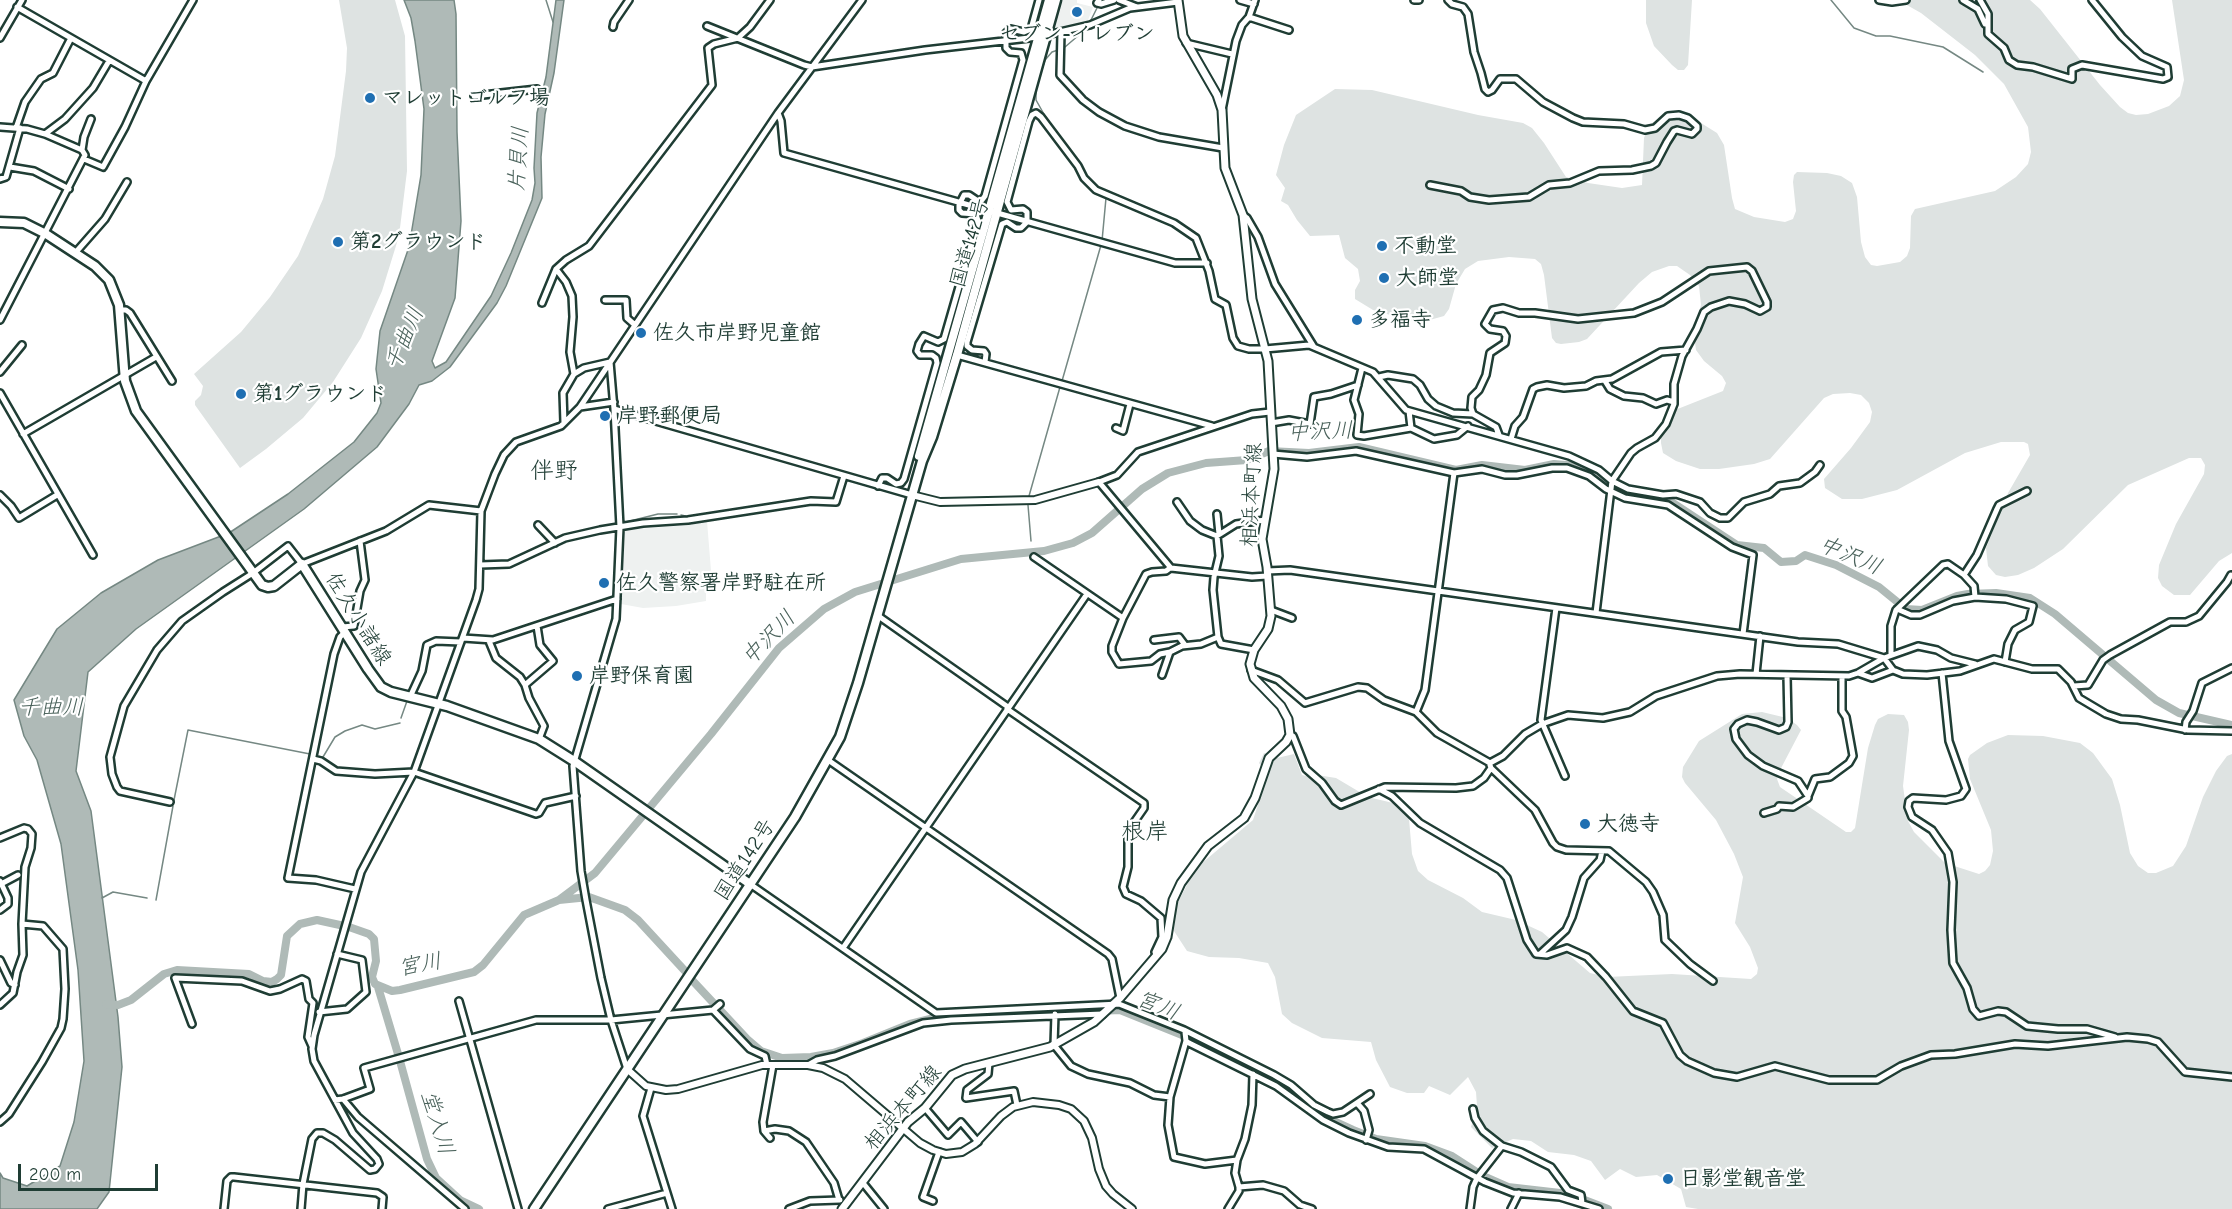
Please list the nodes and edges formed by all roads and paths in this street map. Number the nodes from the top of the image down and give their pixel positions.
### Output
1 (22, 0) edge
2 (193, 0) edge
3 (629, 0) edge
4 (770, 0) edge
5 (862, 0) edge
6 (1040, 0) edge
7 (1049, 0) edge
8 (1056, 0) edge
9 (1114, 0) edge
10 (1119, 0) edge
11 (1240, 0) edge
12 (1414, 0) edge
13 (1419, 0) edge
14 (1448, 0) edge
15 (1879, 0) edge
16 (1906, 0) edge
17 (1963, 0) edge
18 (1980, 0) edge
19 (2092, 0) edge
20 (1178, 1) edge
21 (1254, 2) edge
22 (1099, 3) edge
23 (17, 7) junction
24 (1137, 7) junction
25 (1249, 17) junction
26 (707, 26) dead end
27 (613, 27) dead end
28 (1289, 30) dead end
29 (1986, 30) junction
30 (1061, 32) junction
31 (1042, 36) junction
32 (0, 38) edge
33 (71, 38) junction
34 (738, 38) junction
35 (1005, 41) junction
36 (1186, 43) junction
37 (1232, 54) junction
38 (109, 61) junction
39 (812, 67) junction
40 (146, 81) junction
41 (537, 89) dead end
42 (474, 96) dead end
43 (1222, 110) junction
44 (778, 113) junction
45 (91, 119) dead end
46 (1026, 120) junction
47 (0, 128) edge
48 (18, 128) junction
49 (45, 134) junction
50 (1223, 148) junction
51 (82, 150) junction
52 (84, 159) junction
53 (10, 167) junction
54 (0, 179) edge
55 (127, 182) dead end
56 (1430, 185) dead end
57 (69, 189) junction
58 (960, 202) junction
59 (994, 212) junction
60 (1243, 215) junction
61 (0, 222) edge
62 (1027, 222) junction
63 (46, 234) junction
64 (76, 252) junction
65 (1206, 263) junction
66 (556, 269) junction
67 (604, 300) dead end
68 (542, 303) dead end
69 (120, 310) junction
70 (0, 320) edge
71 (635, 325) junction
72 (22, 345) dead end
73 (1314, 347) junction
74 (1265, 349) junction
75 (1686, 350) junction
76 (957, 355) junction
77 (156, 357) junction
78 (610, 362) junction
79 (985, 362) junction
80 (1362, 368) junction
81 (0, 372) edge
82 (574, 374) junction
83 (124, 376) junction
84 (1379, 377) junction
85 (172, 381) dead end
86 (1605, 381) junction
87 (1358, 385) junction
88 (0, 393) edge
89 (614, 402) junction
90 (1674, 402) junction
91 (1130, 404) junction
92 (580, 407) junction
93 (614, 410) junction
94 (1409, 411) junction
95 (1270, 412) junction
96 (1473, 414) junction
97 (564, 423) junction
98 (1271, 423) junction
99 (1468, 426) junction
100 (1214, 427) junction
101 (1116, 428) dead end
102 (1411, 428) junction
103 (23, 434) junction
104 (1499, 435) junction
105 (1511, 439) junction
106 (1273, 451) junction
107 (1820, 465) dead end
108 (1454, 473) junction
109 (844, 476) junction
110 (1099, 482) junction
111 (878, 486) junction
112 (1612, 486) junction
113 (2027, 491) dead end
114 (0, 495) edge
115 (57, 495) junction
116 (912, 495) junction
117 (1177, 502) dead end
118 (481, 511) junction
119 (1217, 514) dead end
120 (1264, 520) junction
121 (538, 525) dead end
122 (620, 527) junction
123 (1218, 535) junction
124 (360, 541) junction
125 (555, 543) junction
126 (93, 555) dead end
127 (1034, 557) dead end
128 (302, 564) junction
129 (480, 565) junction
130 (1170, 568) junction
131 (252, 571) junction
132 (1215, 573) junction
133 (1267, 574) junction
134 (2230, 575) dead end
135 (1964, 576) junction
136 (1437, 591) junction
137 (1087, 594) junction
138 (1975, 594) junction
139 (617, 599) junction
140 (1900, 606) junction
141 (1556, 608) junction
142 (1271, 610) junction
143 (1596, 614) junction
144 (878, 615) junction
145 (1123, 618) junction
146 (1292, 618) dead end
147 (537, 626) junction
148 (343, 630) junction
149 (1743, 634) junction
150 (1760, 636) junction
151 (1218, 638) junction
152 (462, 640) junction
153 (489, 640) junction
154 (1154, 640) dead end
155 (1185, 645) junction
156 (1254, 650) junction
157 (1170, 652) junction
158 (1892, 655) junction
159 (1884, 658) junction
160 (2005, 662) junction
161 (1975, 664) junction
162 (2232, 668) edge
163 (1251, 670) junction
164 (1893, 670) junction
165 (1942, 673) junction
166 (1756, 674) junction
167 (1858, 674) junction
168 (1162, 675) dead end
169 (1787, 675) junction
170 (1842, 676) junction
171 (525, 685) junction
172 (2074, 686) junction
173 (410, 697) junction
174 (440, 704) junction
175 (1008, 708) junction
176 (1416, 712) junction
177 (1542, 724) junction
178 (2185, 730) junction
179 (2232, 731) edge
180 (1290, 735) junction
181 (539, 739) junction
182 (314, 759) junction
183 (828, 760) junction
184 (574, 761) junction
185 (1490, 766) junction
186 (414, 772) junction
187 (1565, 776) dead end
188 (1379, 789) junction
189 (576, 796) junction
190 (1808, 796) junction
191 (170, 802) dead end
192 (1764, 813) dead end
193 (926, 827) junction
194 (0, 838) edge
195 (1602, 851) junction
196 (18, 875) dead end
197 (1, 883) edge
198 (750, 884) junction
199 (356, 889) junction
200 (0, 910) edge
201 (22, 924) junction
202 (843, 948) junction
203 (337, 954) junction
204 (1539, 955) junction
205 (1157, 956) junction
206 (0, 960) edge
207 (1713, 981) dead end
208 (15, 986) junction
209 (1120, 998) junction
210 (459, 1001) dead end
211 (322, 1002) junction
212 (313, 1003) junction
213 (0, 1005) edge
214 (1108, 1010) junction
215 (319, 1012) junction
216 (1054, 1012) junction
217 (662, 1016) junction
218 (611, 1020) junction
219 (192, 1024) dead end
220 (1185, 1036) junction
221 (2116, 1038) junction
222 (470, 1039) junction
223 (1054, 1045) junction
224 (312, 1046) junction
225 (989, 1063) junction
226 (770, 1065) junction
227 (808, 1065) junction
228 (627, 1069) junction
229 (1251, 1069) junction
230 (2232, 1077) edge
231 (651, 1088) junction
232 (1370, 1094) dead end
233 (1170, 1096) junction
234 (343, 1099) junction
235 (335, 1100) junction
236 (1357, 1103) junction
237 (1017, 1105) junction
238 (925, 1108) junction
239 (1473, 1109) dead end
240 (1325, 1116) junction
241 (0, 1122) edge
242 (903, 1128) junction
243 (764, 1131) junction
244 (1367, 1137) junction
245 (770, 1138) dead end
246 (978, 1142) junction
247 (1502, 1146) junction
248 (939, 1152) junction
249 (1237, 1160) junction
250 (1479, 1176) junction
251 (863, 1183) junction
252 (303, 1184) junction
253 (1239, 1186) junction
254 (667, 1193) junction
255 (1518, 1193) junction
256 (839, 1200) junction
257 (848, 1200) junction
258 (1582, 1200) junction
259 (933, 1201) dead end
260 (1595, 1208) edge
261 (224, 1209) edge
262 (301, 1209) edge
263 (382, 1209) edge
264 (465, 1209) edge
265 (518, 1209) edge
266 (534, 1209) edge
267 (611, 1209) edge
268 (672, 1209) edge
269 (789, 1209) edge
270 (842, 1209) edge
271 (884, 1209) edge
272 (1132, 1209) edge
273 (1228, 1209) edge
274 (1312, 1209) edge
275 (1470, 1209) edge
276 (1511, 1209) edge

1 - 23 street
2 - 40 street
3 - 27 street
4 - 34 street
5 - 39 street
6 - 35 street
7 - 31 main road, 国道142号
8 - 31 main road, 国道142号
9 - 22 street
10 - 24 street
11 - 21 street
12 - 13 street
14 - 56 street
15 - 16 street
17 - 29 street
18 - 29 street
19 - 29 street
20 - 24 street
20 - 36 main road, 相浜本町線
21 - 25 street
23 - 32 street
23 - 33 street
24 - 30 street
25 - 28 street
25 - 37 street
26 - 34 street
30 - 31 street
30 - 50 street
31 - 35 street
31 - 46 main road, 国道142号
31 - 59 main road, 国道142号
33 - 38 street
33 - 48 street
34 - 39 street
34 - 66 street
35 - 39 street
35 - 58 street
36 - 37 street
36 - 43 main road, 相浜本町線
37 - 43 street
38 - 40 street
38 - 49 street
39 - 44 street
40 - 52 street
41 - 42 street
43 - 50 main road, 相浜本町線
44 - 58 street
44 - 71 street
45 - 51 street
46 - 59 main road, 国道142号
46 - 62 street
46 - 65 street
47 - 48 street
48 - 49 street
48 - 53 street
49 - 51 street
50 - 60 main road, 相浜本町線
51 - 52 street
52 - 57 street
53 - 54 street
53 - 57 street
55 - 64 street
57 - 63 street
58 - 59 street
58 - 111 street
59 - 62 street
59 - 76 main road, 国道142号
59 - 116 main road, 国道142号
60 - 73 street
60 - 74 main road, 相浜本町線
61 - 63 main road, 佐久小諸線
62 - 65 street
62 - 79 street
63 - 64 main road, 佐久小諸線
63 - 70 street
64 - 69 main road, 佐久小諸線
65 - 74 street
66 - 68 street
66 - 82 street
67 - 71 street
69 - 77 street
69 - 83 main road, 佐久小諸線
71 - 78 street
72 - 81 street
73 - 74 street
73 - 80 street
74 - 95 main road, 相浜本町線
75 - 86 street
75 - 90 street
75 - 96 street
76 - 79 street
76 - 116 main road, 国道142号
77 - 83 street
77 - 85 street
78 - 82 street
78 - 89 street
78 - 92 street
79 - 91 street
80 - 84 street
80 - 87 street
82 - 97 street
83 - 103 street
83 - 131 main road, 佐久小諸線
84 - 94 street
84 - 96 street
86 - 90 street
86 - 105 street
87 - 98 street
87 - 102 street
88 - 103 street
89 - 92 street
89 - 93 street
90 - 112 street
91 - 100 street
91 - 101 street
92 - 97 street
93 - 109 street
93 - 122 street
94 - 99 street
94 - 102 street
95 - 98 main road, 相浜本町線
95 - 100 street
96 - 104 street
97 - 118 street
98 - 106 main road, 相浜本町線
99 - 102 street
99 - 104 street
100 - 110 street
103 - 115 street
104 - 105 street
105 - 112 street
106 - 108 street
106 - 120 main road, 相浜本町線
107 - 112 street
108 - 112 street
108 - 136 street
109 - 111 street
109 - 122 street
110 - 116 street
110 - 130 street
111 - 116 street
112 - 143 street
112 - 149 street
113 - 135 street
114 - 115 street
115 - 126 street
116 - 144 main road, 国道142号
117 - 123 street
118 - 124 street
118 - 129 street
119 - 123 street
120 - 123 street
120 - 133 main road, 相浜本町線
121 - 125 street
122 - 125 street
122 - 139 street
123 - 132 street
124 - 128 street
124 - 148 street
125 - 129 street
127 - 137 street
128 - 131 main road, 佐久小諸線
128 - 131 street
128 - 148 main road, 佐久小諸線
129 - 152 street
130 - 132 street
130 - 145 street
131 - 191 street
132 - 133 street
132 - 151 street
133 - 136 street
133 - 142 main road, 相浜本町線
134 - 172 street
135 - 138 street
135 - 140 street
136 - 141 street
136 - 176 street
137 - 145 street
137 - 175 street
138 - 140 street
138 - 160 street
139 - 147 street
139 - 184 street
140 - 158 street
141 - 143 street
141 - 177 street
142 - 146 street
142 - 156 main road, 相浜本町線
143 - 149 street
144 - 175 street
144 - 183 main road, 国道142号
145 - 157 street
147 - 153 street
147 - 171 street
148 - 173 main road, 佐久小諸線
148 - 182 street
149 - 150 street
150 - 159 street
150 - 166 street
151 - 155 street
151 - 156 street
152 - 153 street
152 - 173 street
152 - 174 street
153 - 171 street
154 - 155 street
155 - 157 street
156 - 163 main road, 相浜本町線
157 - 168 street
158 - 159 street
158 - 161 street
159 - 164 street
159 - 167 street
160 - 161 street
160 - 172 street
161 - 165 street
162 - 178 street
163 - 176 street
163 - 180 main road
164 - 165 street
164 - 167 street
165 - 221 street
166 - 169 street
166 - 177 street
167 - 170 street
169 - 170 street
169 - 190 street
170 - 190 street
171 - 181 street
172 - 178 street
173 - 174 main road, 佐久小諸線
174 - 181 main road, 佐久小諸線
174 - 186 street
175 - 193 street
175 - 205 street
176 - 185 street
177 - 185 street
177 - 187 street
178 - 179 street
180 - 188 street
180 - 205 main road, 相浜本町線
181 - 184 main road, 佐久小諸線
182 - 186 street
182 - 199 street
183 - 193 street
183 - 198 main road, 国道142号
184 - 189 street
184 - 198 main road, 佐久小諸線
185 - 188 street
185 - 195 street
186 - 189 street
186 - 199 street
188 - 204 street
189 - 218 street
190 - 192 street
193 - 202 street
193 - 209 street
194 - 201 street
195 - 204 street
195 - 207 street
196 - 197 street
197 - 200 street
198 - 202 street
198 - 217 main road, 国道142号
199 - 203 street
201 - 208 street
201 - 241 street
202 - 216 street
203 - 211 street
203 - 215 street
204 - 221 street
205 - 209 main road, 相浜本町線
206 - 208 street
208 - 213 street
209 - 214 main road, 相浜本町線
210 - 222 street
211 - 212 street
211 - 215 street
212 - 219 street
212 - 224 street
214 - 216 street
214 - 216 street
214 - 220 street
214 - 223 main road, 相浜本町線
215 - 224 street
216 - 223 street
216 - 227 street
217 - 218 street
217 - 226 street
217 - 228 main road, 国道142号
218 - 222 street
218 - 228 street
220 - 229 street
220 - 233 street
221 - 230 street
222 - 234 street
222 - 265 street
223 - 225 main road, 相浜本町線
223 - 233 street
224 - 235 street
225 - 237 street
225 - 238 main road, 相浜本町線
226 - 227 street
226 - 231 street
226 - 243 street
227 - 242 street
228 - 231 street
228 - 266 main road, 国道142号
229 - 240 street
229 - 240 street
229 - 249 street
231 - 254 street
232 - 236 street
233 - 249 street
234 - 235 street
234 - 264 street
235 - 252 street
236 - 240 street
236 - 244 street
237 - 246 street
237 - 272 street
238 - 242 main road, 相浜本町線
238 - 246 street
239 - 247 street
240 - 244 street
242 - 248 street
242 - 251 main road, 相浜本町線
243 - 245 street
243 - 256 street
244 - 250 street
246 - 248 street
247 - 250 street
247 - 258 street
248 - 259 street
249 - 253 street
250 - 255 street
250 - 275 street
251 - 257 main road, 相浜本町線
251 - 271 street
252 - 261 street
252 - 262 street
252 - 263 street
253 - 273 street
253 - 274 street
254 - 267 street
254 - 268 street
255 - 258 street
255 - 276 street
256 - 257 street
256 - 269 street
257 - 270 main road, 相浜本町線
258 - 260 street

